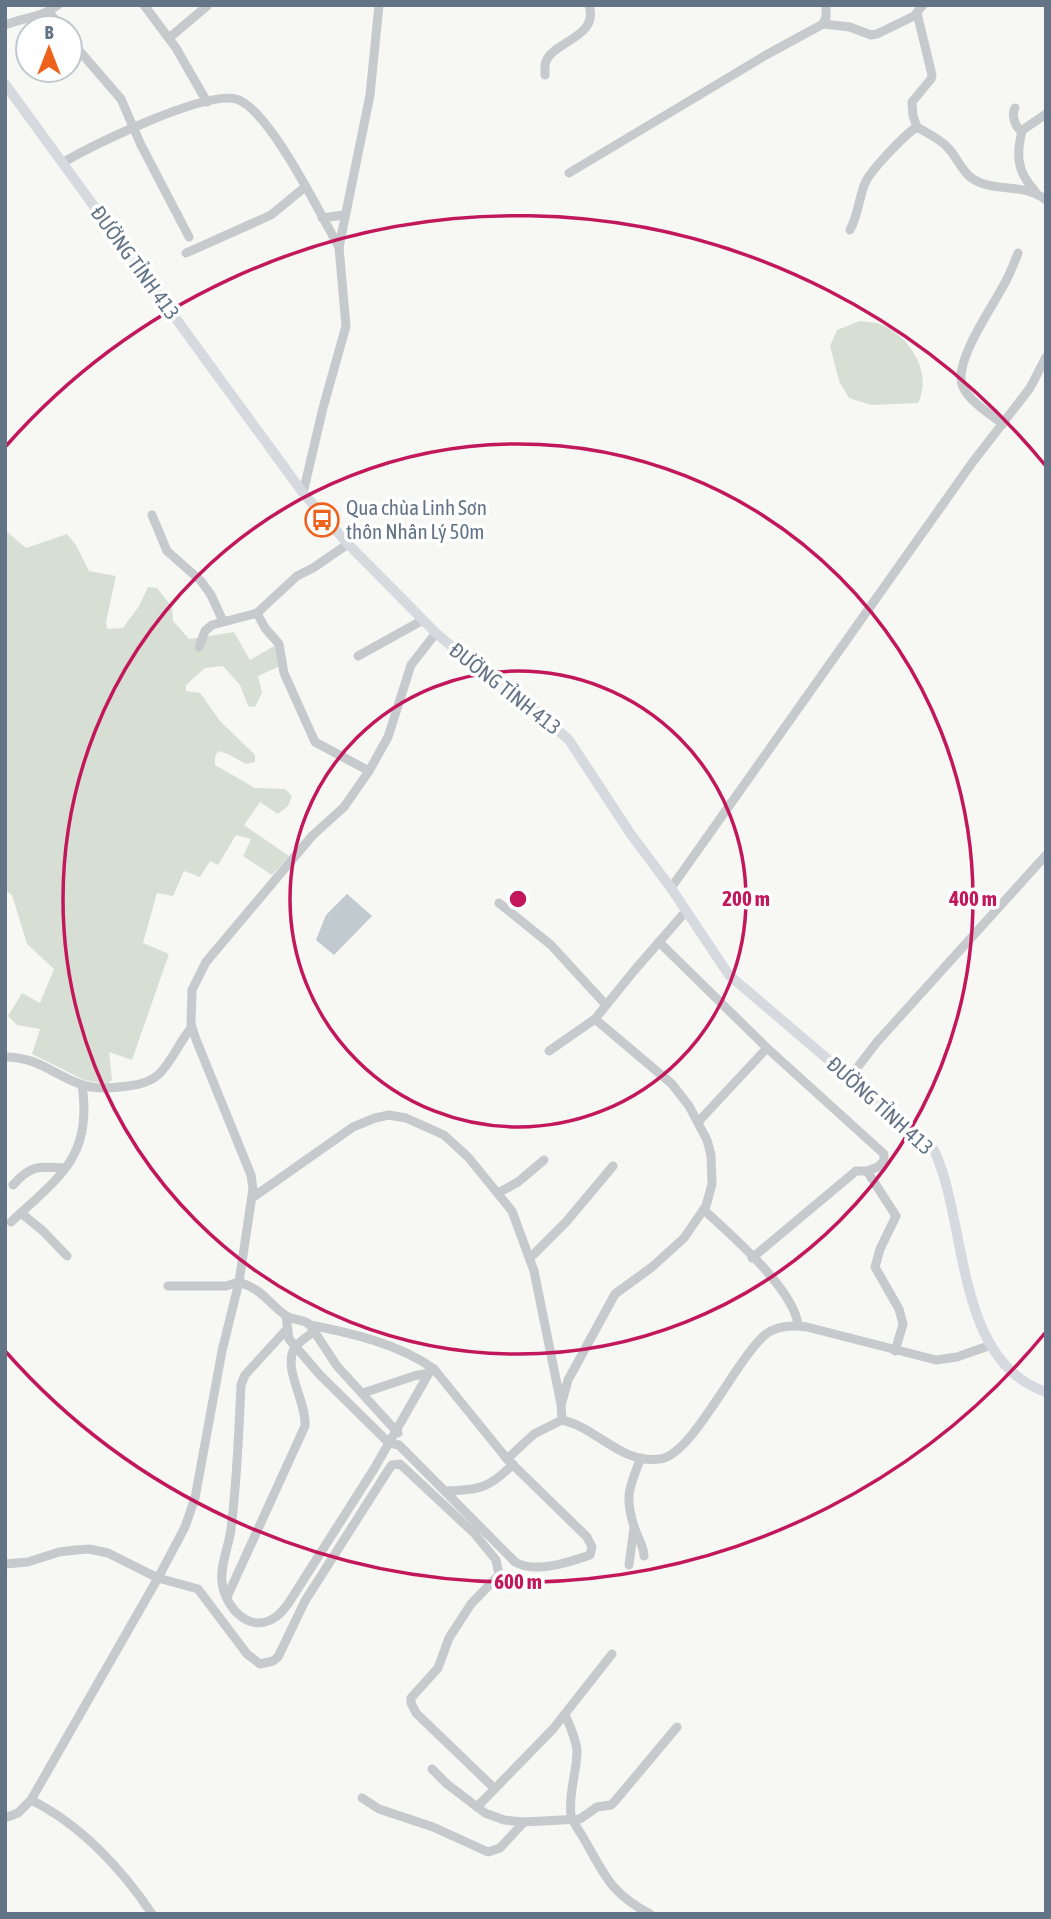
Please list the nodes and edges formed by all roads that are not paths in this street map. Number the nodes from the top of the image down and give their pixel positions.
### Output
1 (58, 5) edge
2 (144, 5) edge
3 (379, 5) edge
4 (589, 5) edge
5 (826, 5) edge
6 (208, 6) edge
7 (920, 9) edge
8 (49, 12) joint
9 (822, 24) junction
10 (5, 25) edge
11 (169, 38) junction
12 (84, 56) edge
13 (545, 75) dead end
14 (5, 84) edge
15 (207, 102) junction
16 (1016, 108) dead end
17 (1046, 114) edge
18 (917, 127) junction
19 (135, 128) junction
20 (1022, 131) junction
21 (62, 163) junction
22 (569, 173) dead end
23 (305, 187) junction
24 (1035, 191) junction
25 (1046, 200) edge
26 (344, 215) junction
27 (322, 219) junction
28 (850, 230) dead end
29 (189, 237) dead end
30 (339, 247) junction
31 (186, 253) dead end
32 (1018, 253) dead end
33 (1046, 357) edge
34 (1003, 424) junction
35 (303, 493) junction
36 (152, 515) dead end
37 (348, 544) junction
38 (257, 613) junction
39 (423, 620) junction
40 (223, 621) junction
41 (436, 633) junction
42 (200, 647) dead end
43 (358, 656) dead end
44 (369, 771) junction
45 (1046, 855) edge
46 (671, 888) junction
47 (499, 903) dead end
48 (686, 911) junction
49 (659, 942) junction
50 (606, 1005) junction
51 (595, 1019) junction
52 (192, 1027) junction
53 (767, 1048) junction
54 (549, 1051) dead end
55 (5, 1057) edge
56 (850, 1077) junction
57 (82, 1085) junction
58 (698, 1122) junction
59 (544, 1160) dead end
60 (613, 1166) dead end
61 (65, 1168) junction
62 (867, 1171) junction
63 (13, 1185) dead end
64 (498, 1194) junction
65 (252, 1198) junction
66 (704, 1210) junction
67 (21, 1213) junction
68 (11, 1222) dead end
69 (67, 1256) dead end
70 (530, 1258) junction
71 (752, 1258) junction
72 (239, 1282) junction
73 (168, 1286) dead end
74 (286, 1316) junction
75 (798, 1325) junction
76 (313, 1328) junction
77 (286, 1330) junction
78 (991, 1345) junction
79 (295, 1346) junction
80 (895, 1351) junction
81 (432, 1371) junction
82 (1046, 1392) edge
83 (363, 1394) junction
84 (561, 1404) junction
85 (562, 1420) junction
86 (397, 1430) junction
87 (394, 1444) junction
88 (641, 1458) junction
89 (510, 1462) junction
90 (445, 1491) junction
91 (634, 1527) junction
92 (644, 1556) dead end
93 (5, 1564) edge
94 (629, 1564) dead end
95 (158, 1578) junction
96 (227, 1597) junction
97 (612, 1654) dead end
98 (565, 1715) junction
99 (677, 1727) dead end
100 (432, 1769) dead end
101 (494, 1788) junction
102 (362, 1798) dead end
103 (31, 1800) junction
104 (477, 1807) junction
105 (5, 1818) edge
106 (573, 1820) junction
107 (524, 1822) junction
108 (152, 1914) edge
109 (650, 1914) edge

1 - 8 street
2 - 11 street
3 - 26 street
4 - 13 street
5 - 9 street
6 - 11 street
7 - 9 street
7 - 18 street
8 - 10 street
9 - 22 street
11 - 15 street
12 - 19 street
14 - 21 main road, ĐƯỜNG TỈNH 413
15 - 19 street
15 - 23 street
16 - 20 street
17 - 20 street
18 - 24 street
18 - 28 street
19 - 21 street
19 - 29 street
20 - 24 street
21 - 35 main road, ĐƯỜNG TỈNH 413
23 - 27 street
23 - 31 street
24 - 25 street
26 - 27 street
26 - 30 street
27 - 30 street
30 - 35 street
32 - 34 street
33 - 34 street
34 - 46 street
35 - 37 main road, ĐƯỜNG TỈNH 413
36 - 40 street
37 - 38 street
37 - 39 main road, ĐƯỜNG TỈNH 413
38 - 40 street
38 - 44 street
39 - 41 main road, ĐƯỜNG TỈNH 413
39 - 43 street
40 - 42 street
41 - 44 street
41 - 46 main road, ĐƯỜNG TỈNH 413
44 - 52 street
45 - 56 street
46 - 48 main road, ĐƯỜNG TỈNH 413
47 - 50 street
48 - 49 street
48 - 56 main road, ĐƯỜNG TỈNH 413
49 - 50 street
49 - 53 street
50 - 51 street
51 - 54 street
51 - 58 street
52 - 57 street
52 - 65 street
53 - 58 street
53 - 62 street
55 - 57 street
56 - 78 main road, ĐƯỜNG TỈNH 413
57 - 61 street
58 - 66 street
59 - 64 street
60 - 70 street
61 - 63 street
61 - 67 street
62 - 71 street
62 - 80 street
64 - 65 street
64 - 70 street
65 - 72 street
66 - 71 street
66 - 84 street
67 - 68 street
67 - 69 street
70 - 84 street
71 - 75 street
72 - 73 street
72 - 74 street
72 - 95 street
74 - 76 street
74 - 77 street
75 - 80 street
75 - 88 street
76 - 79 street
76 - 81 street
76 - 83 street
77 - 79 street
77 - 96 street
78 - 80 street
78 - 82 main road, ĐƯỜNG TỈNH 413
79 - 87 street
79 - 96 street
81 - 83 street
81 - 86 street
81 - 89 street
83 - 86 street
84 - 85 street
85 - 88 street
85 - 89 street
86 - 87 street
87 - 90 street
87 - 96 street
88 - 91 street
89 - 90 street
89 - 90 street
91 - 92 street
91 - 94 street
93 - 95 street
95 - 101 street
95 - 103 street
97 - 98 street
98 - 101 street
98 - 106 street
99 - 106 street
100 - 104 street
101 - 104 street
102 - 107 street
103 - 105 street
103 - 108 street
104 - 107 street
106 - 107 street
106 - 109 street

